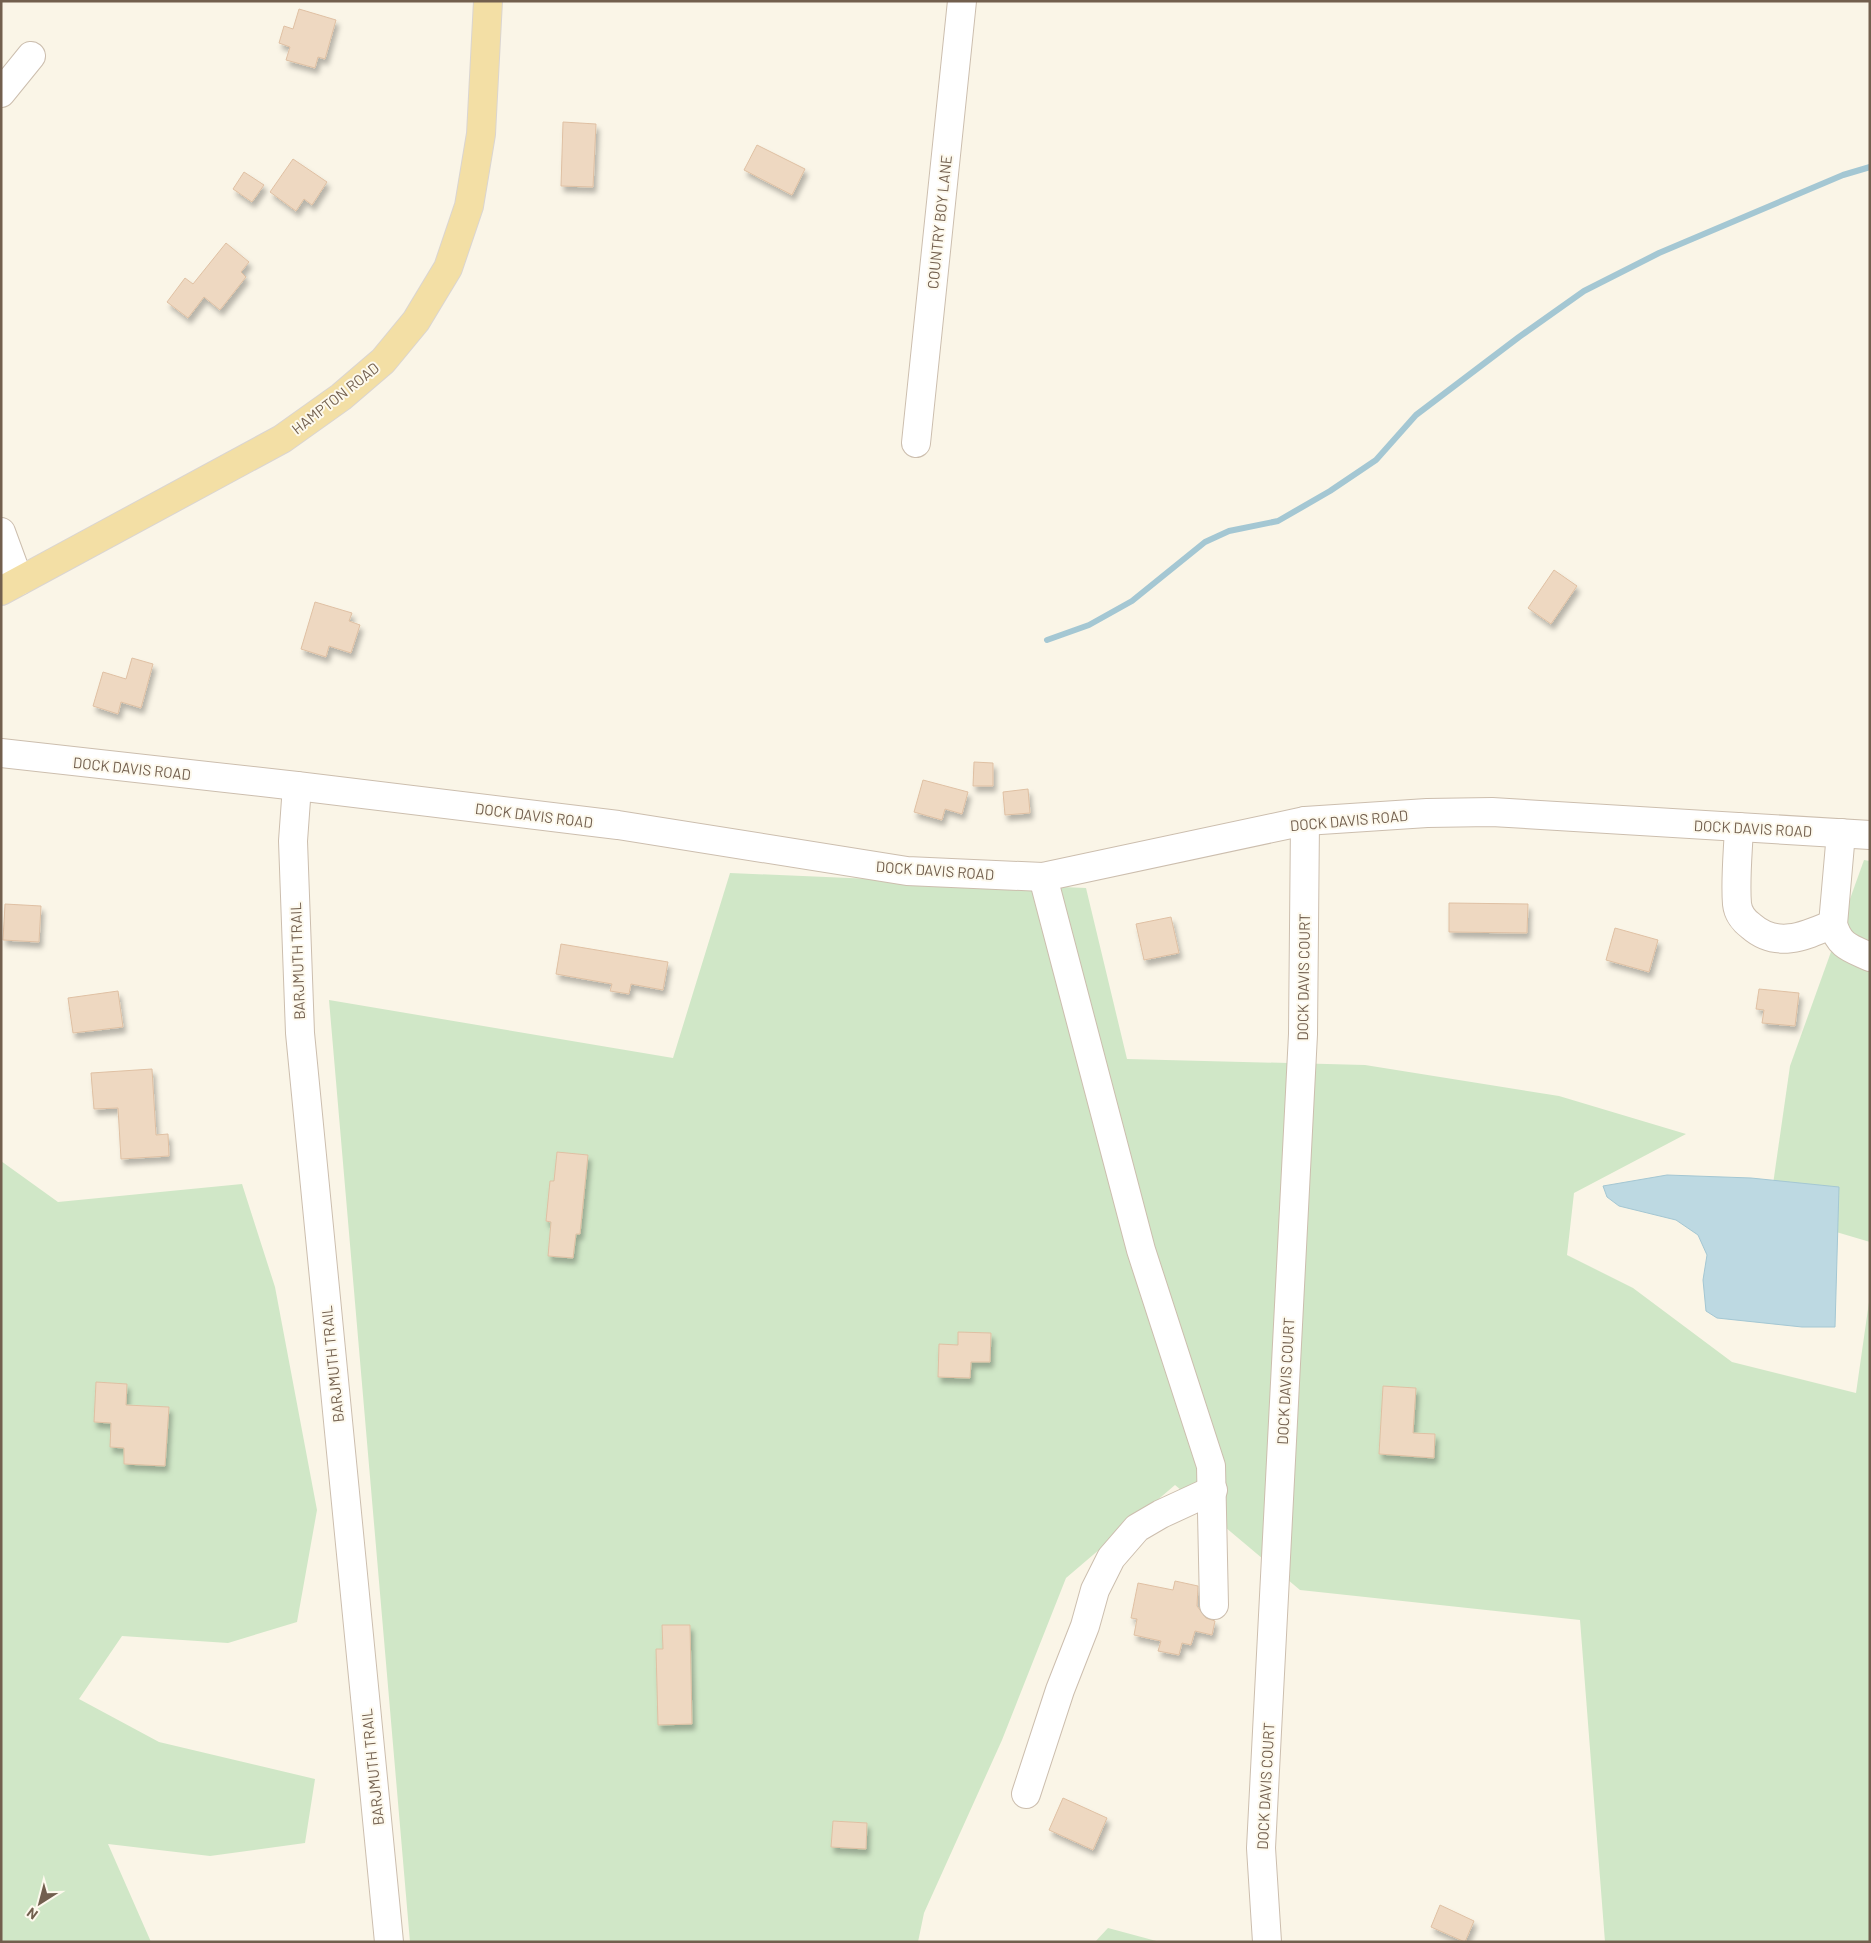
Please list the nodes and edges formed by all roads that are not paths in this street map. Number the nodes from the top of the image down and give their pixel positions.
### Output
1 (488, 1) edge
2 (962, 1) edge
3 (31, 56) dead end
4 (1, 93) edge
5 (916, 443) dead end
6 (1, 532) edge
7 (10, 586) edge
8 (1, 753) edge
9 (297, 786) junction
10 (1305, 821) junction
11 (1739, 827) junction
12 (1841, 833) junction
13 (1870, 835) edge
14 (1043, 877) junction
15 (1833, 924) junction
16 (1870, 957) edge
17 (1212, 1490) junction
18 (1214, 1605) dead end
19 (1026, 1794) dead end
20 (389, 1942) edge
21 (1267, 1942) edge

1 - 7 main road, HAMPTON ROAD
2 - 5 street, COUNTRY BOY LANE
3 - 4 street
6 - 7 street
8 - 9 street, DOCK DAVIS ROAD
9 - 14 street, DOCK DAVIS ROAD
9 - 20 street, BARJMUTH TRAIL
10 - 11 street, DOCK DAVIS ROAD
10 - 14 street, DOCK DAVIS ROAD
10 - 21 street, DOCK DAVIS COURT
11 - 12 street, DOCK DAVIS ROAD
11 - 15 street
12 - 13 street, DOCK DAVIS ROAD
12 - 15 street
14 - 17 street
15 - 16 street
17 - 18 street
17 - 19 street

